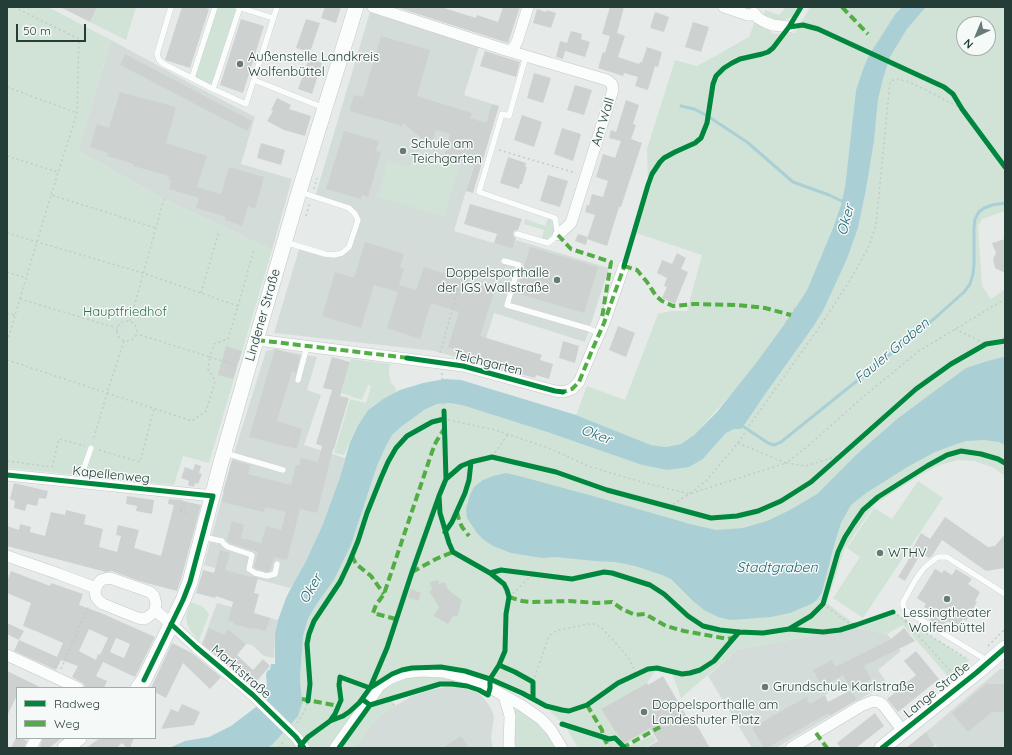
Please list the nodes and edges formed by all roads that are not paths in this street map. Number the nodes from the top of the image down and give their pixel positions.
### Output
1 (171, 7) edge
2 (215, 7) edge
3 (239, 7) edge
4 (277, 7) edge
5 (356, 7) edge
6 (373, 7) edge
7 (528, 7) edge
8 (724, 7) edge
9 (756, 10) edge
10 (274, 18) junction
11 (789, 27) dead end
12 (509, 51) junction
13 (526, 56) junction
14 (192, 78) junction
15 (254, 80) junction
16 (213, 89) junction
17 (324, 108) junction
18 (300, 192) junction
19 (517, 234) dead end
20 (558, 235) junction
21 (285, 242) junction
22 (504, 261) dead end
23 (624, 266) dead end
24 (600, 334) junction
25 (257, 340) junction
26 (307, 346) junction
27 (298, 380) dead end
28 (91, 448) road end
29 (224, 452) junction
30 (283, 470) dead end
31 (7, 475) edge
32 (79, 482) junction
33 (213, 496) junction
34 (202, 537) junction
35 (7, 556) edge
36 (278, 564) dead end
37 (96, 588) junction
38 (1005, 594) edge
39 (155, 610) junction
40 (172, 624) junction
41 (1005, 648) edge
42 (7, 655) edge
43 (989, 662) junction
44 (59, 682) edge
45 (75, 687) edge
46 (139, 687) edge
47 (504, 696) junction
48 (903, 731) junction
49 (36, 739) edge
50 (78, 739) edge
51 (297, 741) edge
52 (31, 748) edge
53 (65, 748) edge
54 (335, 748) edge
55 (510, 748) edge
56 (562, 748) edge
57 (791, 748) edge
58 (882, 748) edge

1 - 14 lane
2 - 14 lane
3 - 10 lane
3 - 16 lane
4 - 10 lane
5 - 17 main road, Lindener Straße
6 - 12 street, Am Wall
7 - 12 street
8 - 9 street
9 - 11 street
10 - 15 lane
12 - 13 street, Am Wall
13 - 20 lane
13 - 20 street, Am Wall
14 - 16 lane
15 - 16 lane
15 - 17 lane
17 - 18 main road, Lindener Straße
18 - 21 main road, Lindener Straße
18 - 21 lane
19 - 20 lane
21 - 25 main road, Lindener Straße
22 - 24 lane
23 - 24 street, Teichgarten
24 - 26 street, Teichgarten
25 - 26 street, Teichgarten
25 - 29 main road, Lindener Straße
26 - 27 lane
28 - 32 lane
29 - 30 lane
29 - 33 main road, Lindener Straße
31 - 32 street, Kapellenweg
32 - 33 street, Kapellenweg
33 - 34 main road, Lindener Straße
34 - 36 lane
34 - 40 main road, Lindener Straße
35 - 37 street
37 - 39 street
37 - 39 street
38 - 43 lane
39 - 40 street, Marktstraße
40 - 46 main road, Lindener Straße
40 - 51 street, Marktstraße, bridge
41 - 43 main road, Lange Straße
42 - 44 street
43 - 48 main road, Lange Straße
44 - 45 street
47 - 54 street
47 - 55 street
47 - 56 street
48 - 57 street
48 - 58 main road, Lange Straße
49 - 52 street
50 - 53 main road

